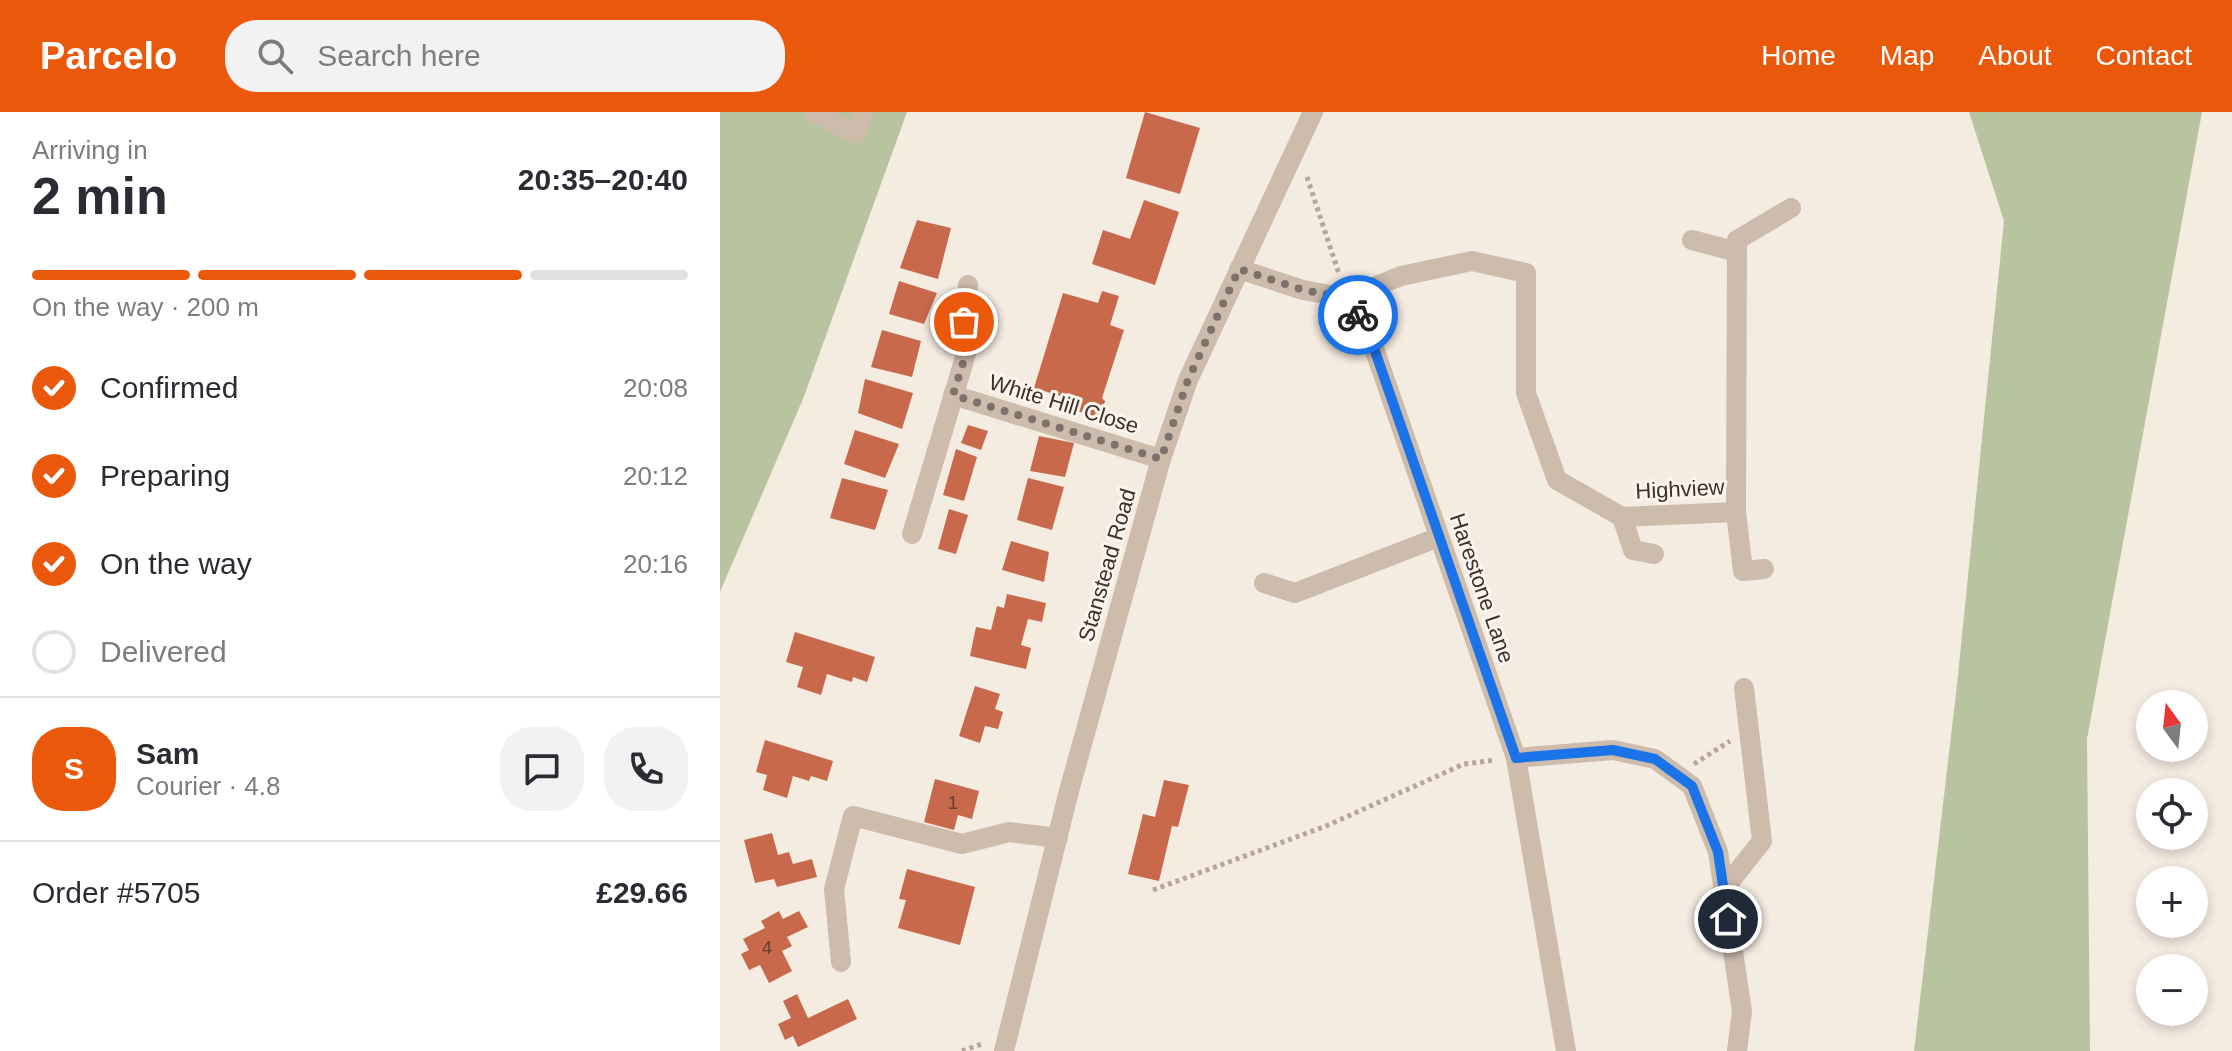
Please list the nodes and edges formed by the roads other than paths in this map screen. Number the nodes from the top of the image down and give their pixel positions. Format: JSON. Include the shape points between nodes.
{"nodes":[{"id":1,"x":814,"y":112,"type":"edge"},
{"id":2,"x":864,"y":112,"type":"edge"},
{"id":3,"x":1313,"y":112,"type":"edge"},
{"id":4,"x":1791,"y":208,"type":"dead end"},
{"id":5,"x":1692,"y":240,"type":"dead end"},
{"id":6,"x":1737,"y":252,"type":"junction"},
{"id":7,"x":1239,"y":269,"type":"junction"},
{"id":8,"x":968,"y":285,"type":"dead end"},
{"id":9,"x":1347,"y":298,"type":"junction"},
{"id":10,"x":953,"y":395,"type":"junction"},
{"id":11,"x":1161,"y":459,"type":"junction"},
{"id":12,"x":1736,"y":512,"type":"junction"},
{"id":13,"x":1622,"y":517,"type":"junction"},
{"id":14,"x":912,"y":534,"type":"dead end"},
{"id":15,"x":1439,"y":537,"type":"junction"},
{"id":16,"x":1654,"y":554,"type":"dead end"},
{"id":17,"x":1764,"y":569,"type":"dead end"},
{"id":18,"x":1264,"y":583,"type":"dead end"},
{"id":19,"x":1744,"y":688,"type":"dead end"},
{"id":20,"x":1516,"y":758,"type":"junction"},
{"id":21,"x":1058,"y":838,"type":"junction"},
{"id":22,"x":1724,"y":889,"type":"junction"},
{"id":23,"x":841,"y":962,"type":"dead end"},
{"id":24,"x":1004,"y":1051,"type":"edge"},
{"id":25,"x":1566,"y":1051,"type":"edge"},
{"id":26,"x":1737,"y":1051,"type":"edge"}],
"edges":[{"from":1,"to":2,"type":"street","via":[[855,134]]},
{"from":3,"to":7,"type":"street","name":"Stanstead Road"},
{"from":4,"to":6,"type":"street","via":[[1737,240]]},
{"from":5,"to":6,"type":"street"},
{"from":6,"to":12,"type":"street","name":"Highview"},
{"from":7,"to":9,"type":"street"},
{"from":7,"to":11,"type":"street","name":"Stanstead Road","via":[[1188,380]]},
{"from":8,"to":10,"type":"street","name":"White Hill Close","via":[[968,347]]},
{"from":9,"to":13,"type":"street","name":"Highview","via":[[1401,276],[1472,261],[1526,273],[1526,393],[1557,480]]},
{"from":9,"to":15,"type":"street","name":"Harestone Lane","via":[[1367,328]]},
{"from":10,"to":11,"type":"street","name":"White Hill Close"},
{"from":10,"to":14,"type":"street","name":"White Hill Close"},
{"from":11,"to":21,"type":"street","name":"Stanstead Road"},
{"from":12,"to":13,"type":"street","name":"Highview"},
{"from":12,"to":17,"type":"street","via":[[1743,571]]},
{"from":13,"to":16,"type":"street","via":[[1633,550]]},
{"from":15,"to":18,"type":"street","via":[[1295,593]]},
{"from":15,"to":20,"type":"street","name":"Harestone Lane"},
{"from":19,"to":22,"type":"street","via":[[1762,841]]},
{"from":20,"to":22,"type":"street","via":[[1613,750],[1655,759],[1692,786],[1718,852]]},
{"from":20,"to":25,"type":"street","name":"Harestone Lane"},
{"from":21,"to":23,"type":"street","via":[[1009,832],[962,844],[853,816],[834,889]]},
{"from":21,"to":24,"type":"street","name":"Stanstead Road"},
{"from":22,"to":26,"type":"street","via":[[1742,1011]]}]}
